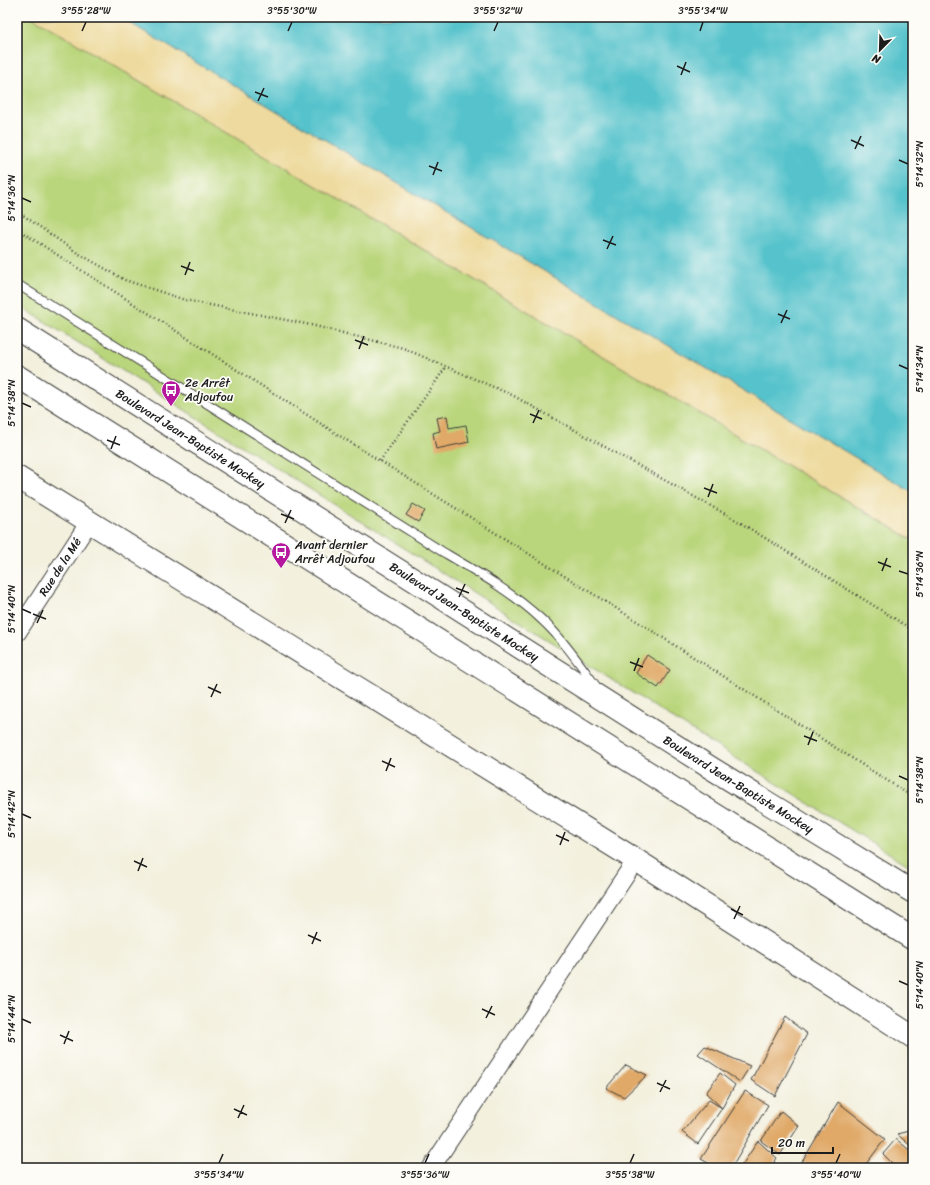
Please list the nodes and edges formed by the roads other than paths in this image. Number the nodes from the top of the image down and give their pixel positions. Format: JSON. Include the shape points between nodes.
{"nodes":[{"id":1,"x":17,"y":284,"type":"edge"},
{"id":2,"x":17,"y":329,"type":"edge"},
{"id":3,"x":17,"y":376,"type":"edge"},
{"id":4,"x":17,"y":477,"type":"edge"},
{"id":5,"x":90,"y":521,"type":"junction"},
{"id":6,"x":17,"y":633,"type":"edge"},
{"id":7,"x":606,"y":702,"type":"junction"},
{"id":8,"x":636,"y":860,"type":"junction"},
{"id":9,"x":913,"y":892,"type":"edge"},
{"id":10,"x":913,"y":939,"type":"edge"},
{"id":11,"x":913,"y":1037,"type":"edge"},
{"id":12,"x":431,"y":1168,"type":"edge"}],
"edges":[{"from":1,"to":7,"type":"lane","via":[[490,579],[542,620],[581,666]]},
{"from":2,"to":7,"type":"main road","name":"Boulevard Jean-Baptiste Mockey"},
{"from":3,"to":10,"type":"main road"},
{"from":4,"to":5,"type":"main road"},
{"from":5,"to":6,"type":"street","name":"Rue de la Mé"},
{"from":5,"to":8,"type":"main road"},
{"from":7,"to":9,"type":"main road","name":"Boulevard Jean-Baptiste Mockey"},
{"from":8,"to":11,"type":"main road"},
{"from":8,"to":12,"type":"street"}]}
